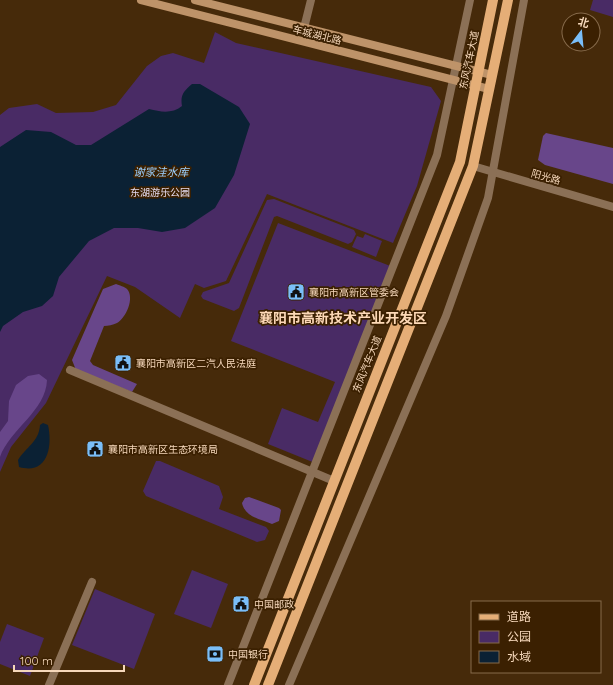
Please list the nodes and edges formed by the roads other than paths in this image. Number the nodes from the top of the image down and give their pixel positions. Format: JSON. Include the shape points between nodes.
{"nodes":[{"id":1,"x":141,"y":0,"type":"edge"},
{"id":2,"x":195,"y":0,"type":"edge"},
{"id":3,"x":311,"y":0,"type":"edge"},
{"id":4,"x":470,"y":0,"type":"edge"},
{"id":5,"x":494,"y":0,"type":"edge"},
{"id":6,"x":508,"y":0,"type":"edge"},
{"id":7,"x":524,"y":0,"type":"edge"},
{"id":8,"x":304,"y":28,"type":"junction"},
{"id":9,"x":456,"y":66,"type":"junction"},
{"id":10,"x":479,"y":72,"type":"junction"},
{"id":11,"x":492,"y":75,"type":"junction"},
{"id":12,"x":453,"y":80,"type":"junction"},
{"id":13,"x":476,"y":86,"type":"junction"},
{"id":14,"x":489,"y":89,"type":"junction"},
{"id":15,"x":473,"y":166,"type":"junction"},
{"id":16,"x":492,"y":171,"type":"junction"},
{"id":17,"x":613,"y":207,"type":"edge"},
{"id":18,"x":70,"y":370,"type":"dead end"},
{"id":19,"x":312,"y":472,"type":"junction"},
{"id":20,"x":334,"y":481,"type":"junction"},
{"id":21,"x":92,"y":582,"type":"dead end"},
{"id":22,"x":49,"y":685,"type":"edge"},
{"id":23,"x":228,"y":685,"type":"edge"},
{"id":24,"x":254,"y":685,"type":"edge"},
{"id":25,"x":268,"y":685,"type":"edge"},
{"id":26,"x":289,"y":685,"type":"edge"}],
"edges":[{"from":1,"to":12,"type":"main road","name":"车城湖北路"},
{"from":2,"to":8,"type":"main road","name":"车城湖北路"},
{"from":3,"to":8,"type":"street"},
{"from":4,"to":9,"type":"street"},
{"from":5,"to":10,"type":"main road","name":"东风汽车大道"},
{"from":6,"to":11,"type":"main road"},
{"from":7,"to":16,"type":"street"},
{"from":8,"to":9,"type":"main road","name":"车城湖北路"},
{"from":9,"to":10,"type":"main road","name":"车城湖北路"},
{"from":9,"to":12,"type":"street"},
{"from":10,"to":11,"type":"main road","name":"车城湖北路"},
{"from":10,"to":13,"type":"main road","name":"东风汽车大道"},
{"from":11,"to":14,"type":"main road"},
{"from":12,"to":13,"type":"main road","name":"车城湖北路"},
{"from":12,"to":19,"type":"street","via":[[437,155]]},
{"from":13,"to":14,"type":"main road","name":"车城湖北路"},
{"from":13,"to":20,"type":"main road","name":"东风汽车大道","via":[[460,162]]},
{"from":14,"to":15,"type":"main road"},
{"from":15,"to":16,"type":"street","name":"阳光路"},
{"from":15,"to":25,"type":"main road"},
{"from":16,"to":17,"type":"street","name":"阳光路"},
{"from":16,"to":26,"type":"street","via":[[488,198],[446,316]]},
{"from":18,"to":19,"type":"street"},
{"from":19,"to":20,"type":"street"},
{"from":19,"to":23,"type":"street"},
{"from":20,"to":24,"type":"main road","name":"东风汽车大道"},
{"from":21,"to":22,"type":"street"}]}
